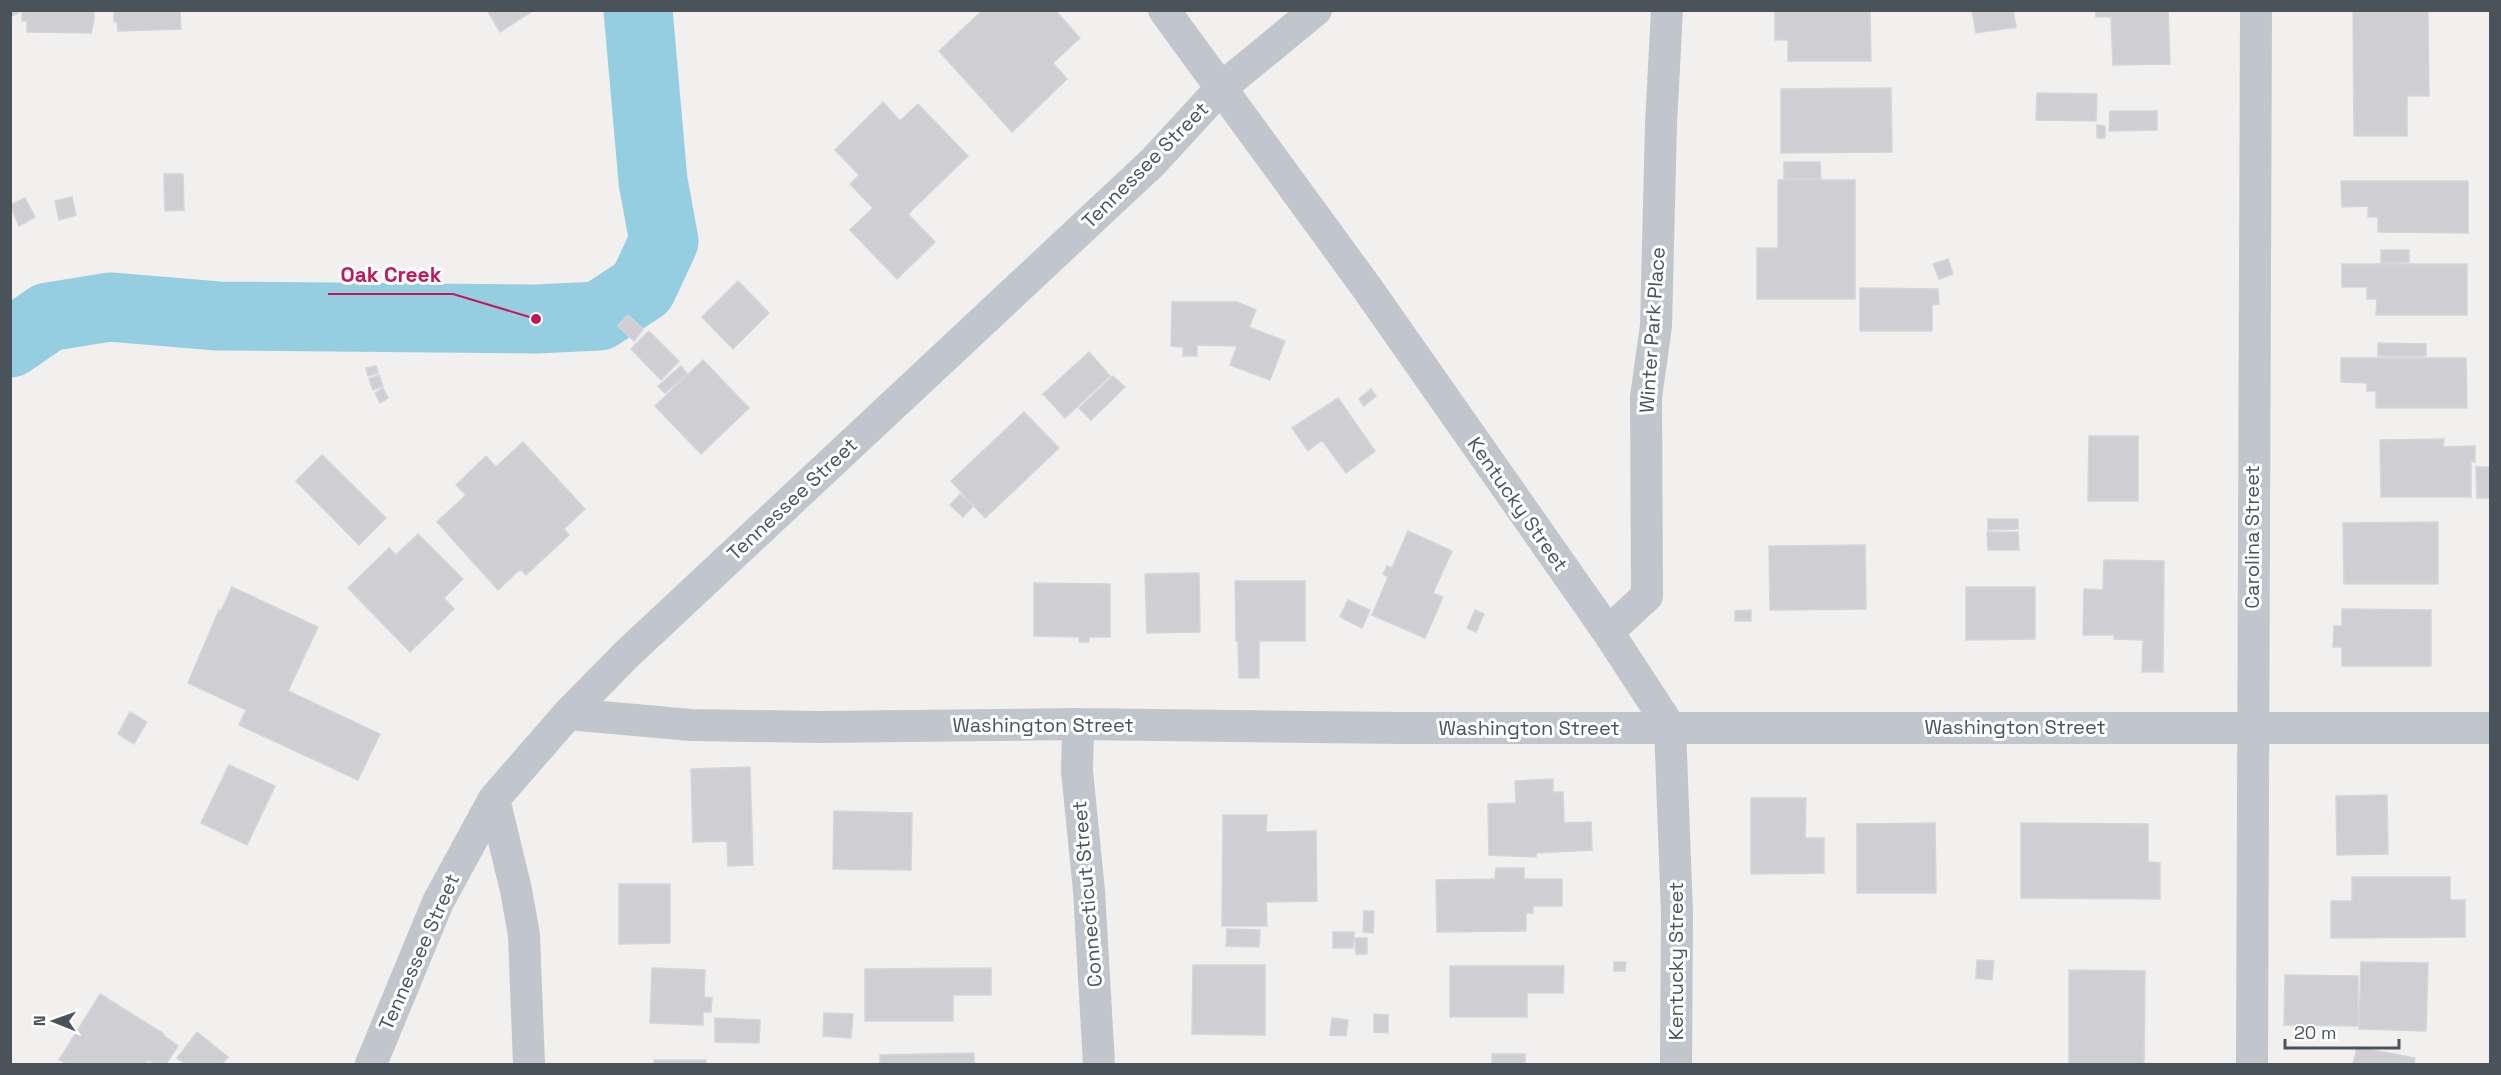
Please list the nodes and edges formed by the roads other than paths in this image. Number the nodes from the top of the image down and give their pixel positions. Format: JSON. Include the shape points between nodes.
{"nodes":[{"id":1,"x":1164,"y":10,"type":"edge"},
{"id":2,"x":1316,"y":10,"type":"edge"},
{"id":3,"x":1667,"y":10,"type":"edge"},
{"id":4,"x":2256,"y":10,"type":"edge"},
{"id":5,"x":1221,"y":88,"type":"junction"},
{"id":6,"x":1608,"y":632,"type":"junction"},
{"id":7,"x":568,"y":714,"type":"junction"},
{"id":8,"x":1078,"y":724,"type":"junction"},
{"id":9,"x":1670,"y":727,"type":"junction"},
{"id":10,"x":2252,"y":728,"type":"junction"},
{"id":11,"x":2490,"y":728,"type":"edge"},
{"id":12,"x":494,"y":799,"type":"junction"},
{"id":13,"x":371,"y":1065,"type":"edge"},
{"id":14,"x":529,"y":1065,"type":"edge"},
{"id":15,"x":1099,"y":1065,"type":"edge"},
{"id":16,"x":1676,"y":1065,"type":"edge"},
{"id":17,"x":2252,"y":1065,"type":"edge"}],
"edges":[{"from":1,"to":5,"type":"street","name":"Kentucky Street"},
{"from":2,"to":5,"type":"street","name":"Tennessee Street"},
{"from":3,"to":6,"type":"street","name":"Winter Park Place","via":[[1656,326],[1646,398],[1647,596]]},
{"from":4,"to":10,"type":"street","name":"Carolina Street"},
{"from":5,"to":6,"type":"street","name":"Kentucky Street","via":[[1367,288]]},
{"from":5,"to":7,"type":"street","name":"Tennessee Street","via":[[1152,162]]},
{"from":6,"to":9,"type":"street","name":"Kentucky Street"},
{"from":7,"to":8,"type":"street","name":"Washington Street","via":[[703,725]]},
{"from":7,"to":12,"type":"street","name":"Tennessee Street"},
{"from":8,"to":9,"type":"street","name":"Washington Street"},
{"from":8,"to":15,"type":"street","name":"Connecticut Street","via":[[1077,771],[1089,891]]},
{"from":9,"to":10,"type":"street","name":"Washington Street"},
{"from":9,"to":16,"type":"street","name":"Kentucky Street","via":[[1677,913]]},
{"from":10,"to":11,"type":"street","name":"Washington Street"},
{"from":10,"to":17,"type":"street","name":"Carolina Street"},
{"from":12,"to":13,"type":"street","name":"Tennessee Street","via":[[438,902]]},
{"from":12,"to":14,"type":"street","via":[[524,935]]}]}
